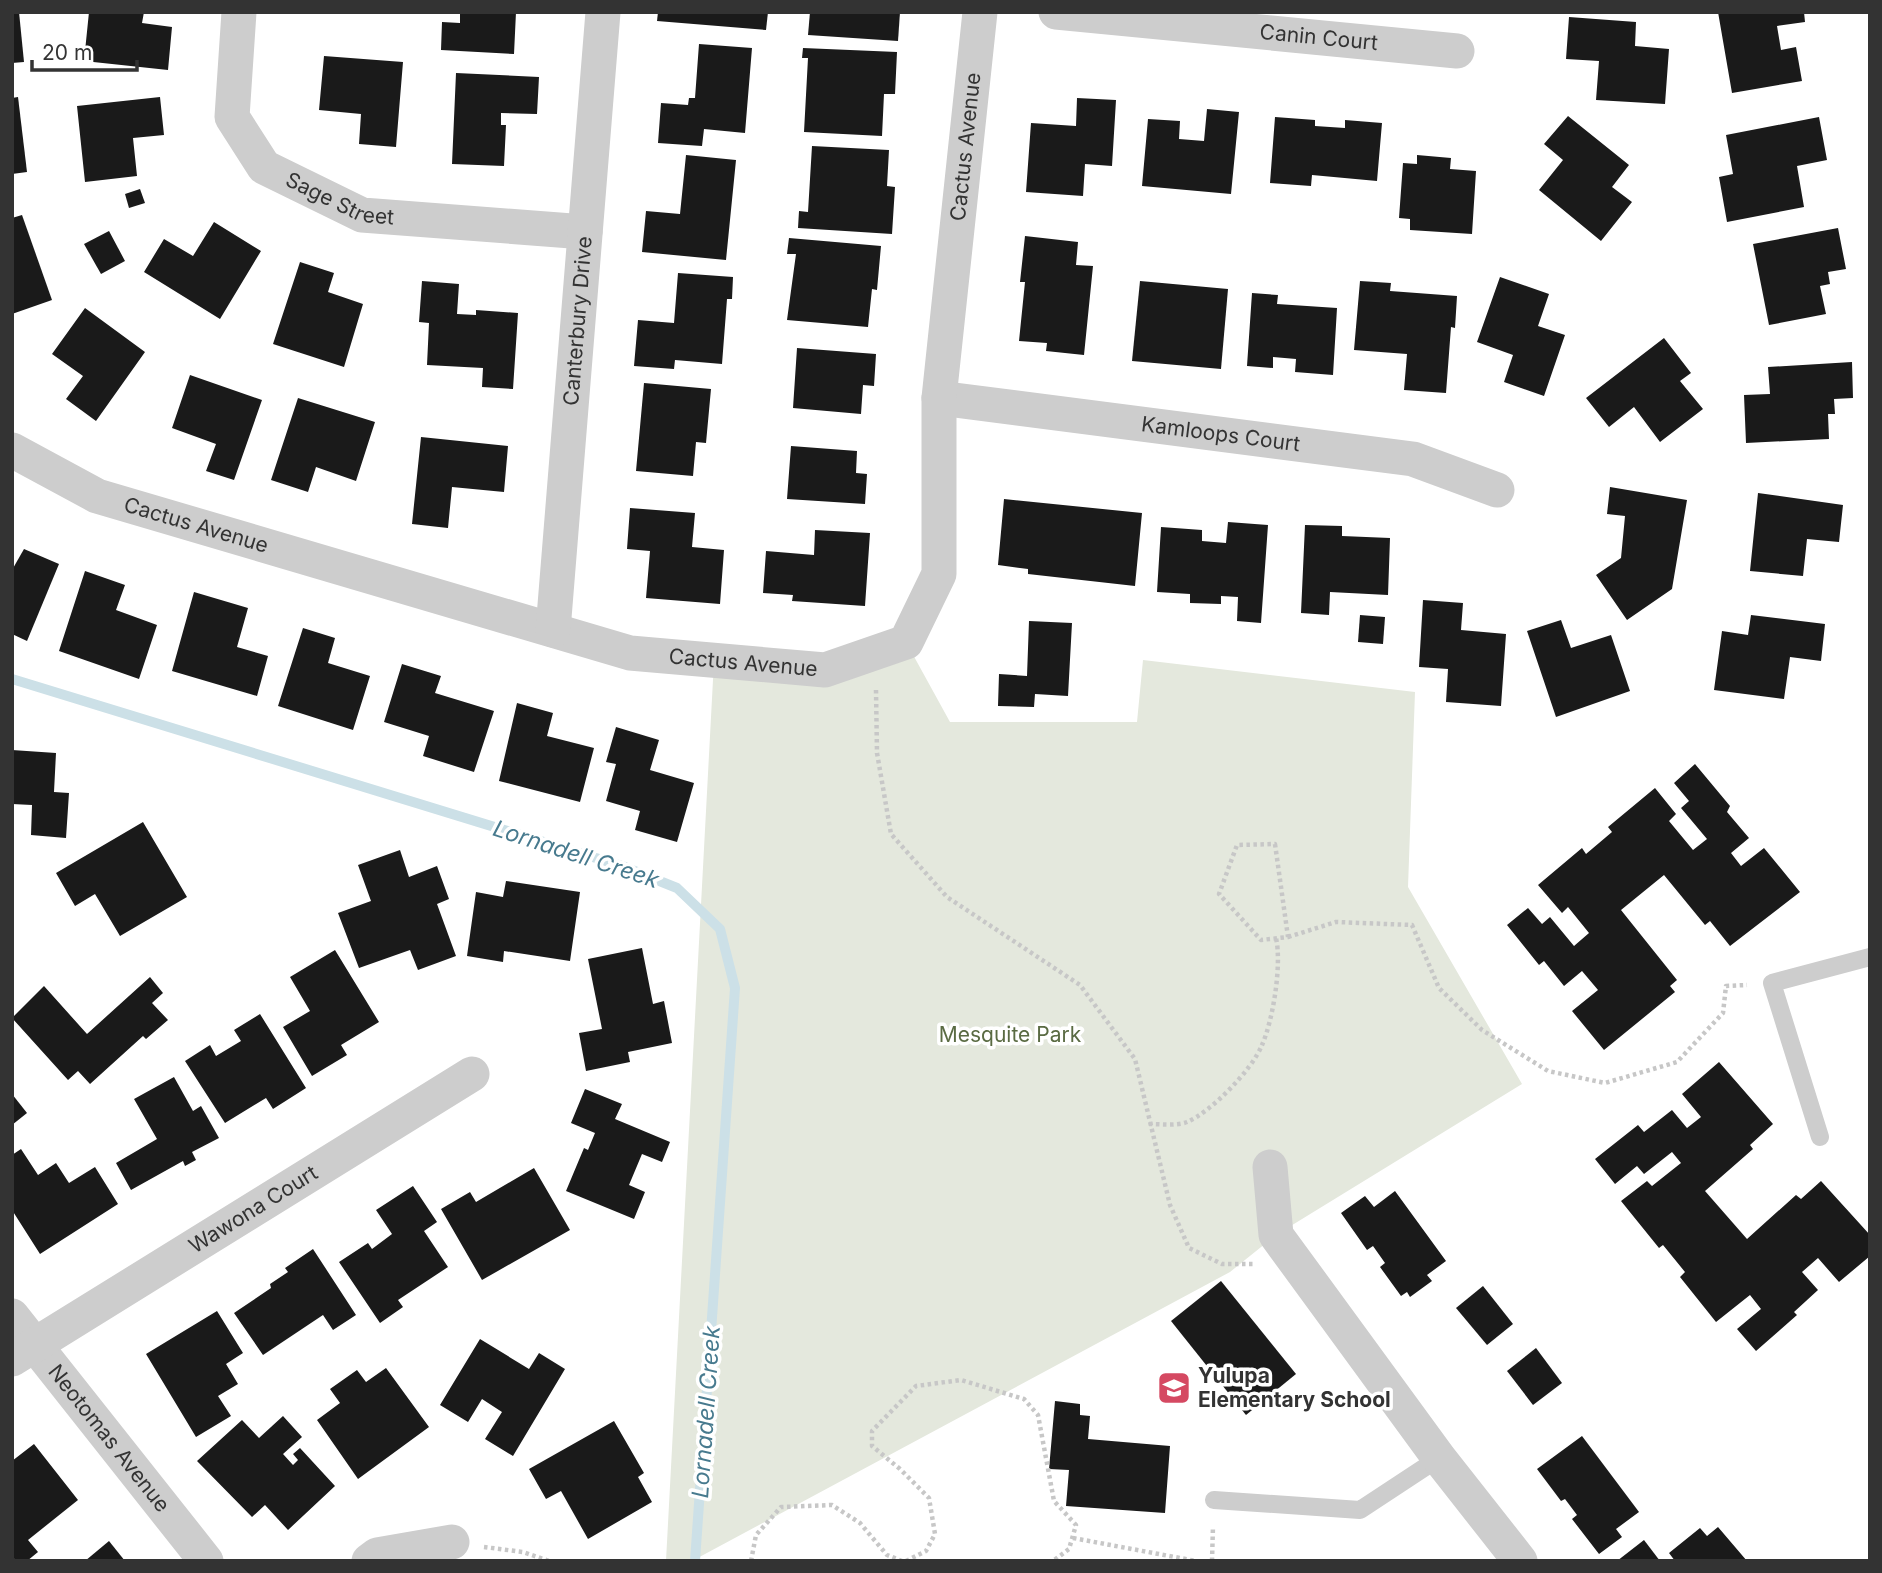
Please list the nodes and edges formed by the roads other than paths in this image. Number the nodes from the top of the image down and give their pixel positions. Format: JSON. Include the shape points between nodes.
{"nodes":[{"id":1,"x":239,"y":12,"type":"edge"},
{"id":2,"x":603,"y":12,"type":"edge"},
{"id":3,"x":980,"y":12,"type":"edge"},
{"id":4,"x":1056,"y":12,"type":"edge"},
{"id":5,"x":1457,"y":51,"type":"dead end"},
{"id":6,"x":585,"y":232,"type":"junction"},
{"id":7,"x":939,"y":398,"type":"junction"},
{"id":8,"x":12,"y":450,"type":"edge"},
{"id":9,"x":1497,"y":490,"type":"dead end"},
{"id":10,"x":553,"y":630,"type":"junction"},
{"id":11,"x":1870,"y":957,"type":"edge"},
{"id":12,"x":472,"y":1074,"type":"dead end"},
{"id":13,"x":1820,"y":1137,"type":"dead end"},
{"id":14,"x":1270,"y":1167,"type":"dead end"},
{"id":15,"x":12,"y":1316,"type":"edge"},
{"id":16,"x":23,"y":1352,"type":"edge"},
{"id":17,"x":1439,"y":1458,"type":"junction"},
{"id":18,"x":1214,"y":1500,"type":"road end"},
{"id":19,"x":452,"y":1542,"type":"road end"},
{"id":20,"x":206,"y":1561,"type":"edge"},
{"id":21,"x":369,"y":1561,"type":"edge"},
{"id":22,"x":1520,"y":1561,"type":"edge"}],
"edges":[{"from":1,"to":6,"type":"street","name":"Sage Street","via":[[232,117],[264,167],[362,215]]},
{"from":2,"to":6,"type":"street","name":"Canterbury Drive"},
{"from":3,"to":7,"type":"street","name":"Cactus Avenue"},
{"from":4,"to":5,"type":"street","name":"Canin Court"},
{"from":6,"to":10,"type":"street","name":"Canterbury Drive"},
{"from":7,"to":9,"type":"street","name":"Kamloops Court","via":[[1413,459]]},
{"from":7,"to":10,"type":"street","name":"Cactus Avenue","via":[[939,574],[906,642],[825,670],[630,653]]},
{"from":8,"to":10,"type":"street","name":"Cactus Avenue","via":[[97,496]]},
{"from":11,"to":13,"type":"lane","via":[[1772,983]]},
{"from":12,"to":16,"type":"street","name":"Wawona Court"},
{"from":14,"to":17,"type":"street","via":[[1276,1236]]},
{"from":15,"to":16,"type":"street","name":"Neotomas Avenue"},
{"from":16,"to":20,"type":"street","name":"Neotomas Avenue"},
{"from":17,"to":18,"type":"lane","via":[[1360,1510]]},
{"from":17,"to":22,"type":"street"},
{"from":19,"to":21,"type":"street","via":[[377,1555]]}]}
